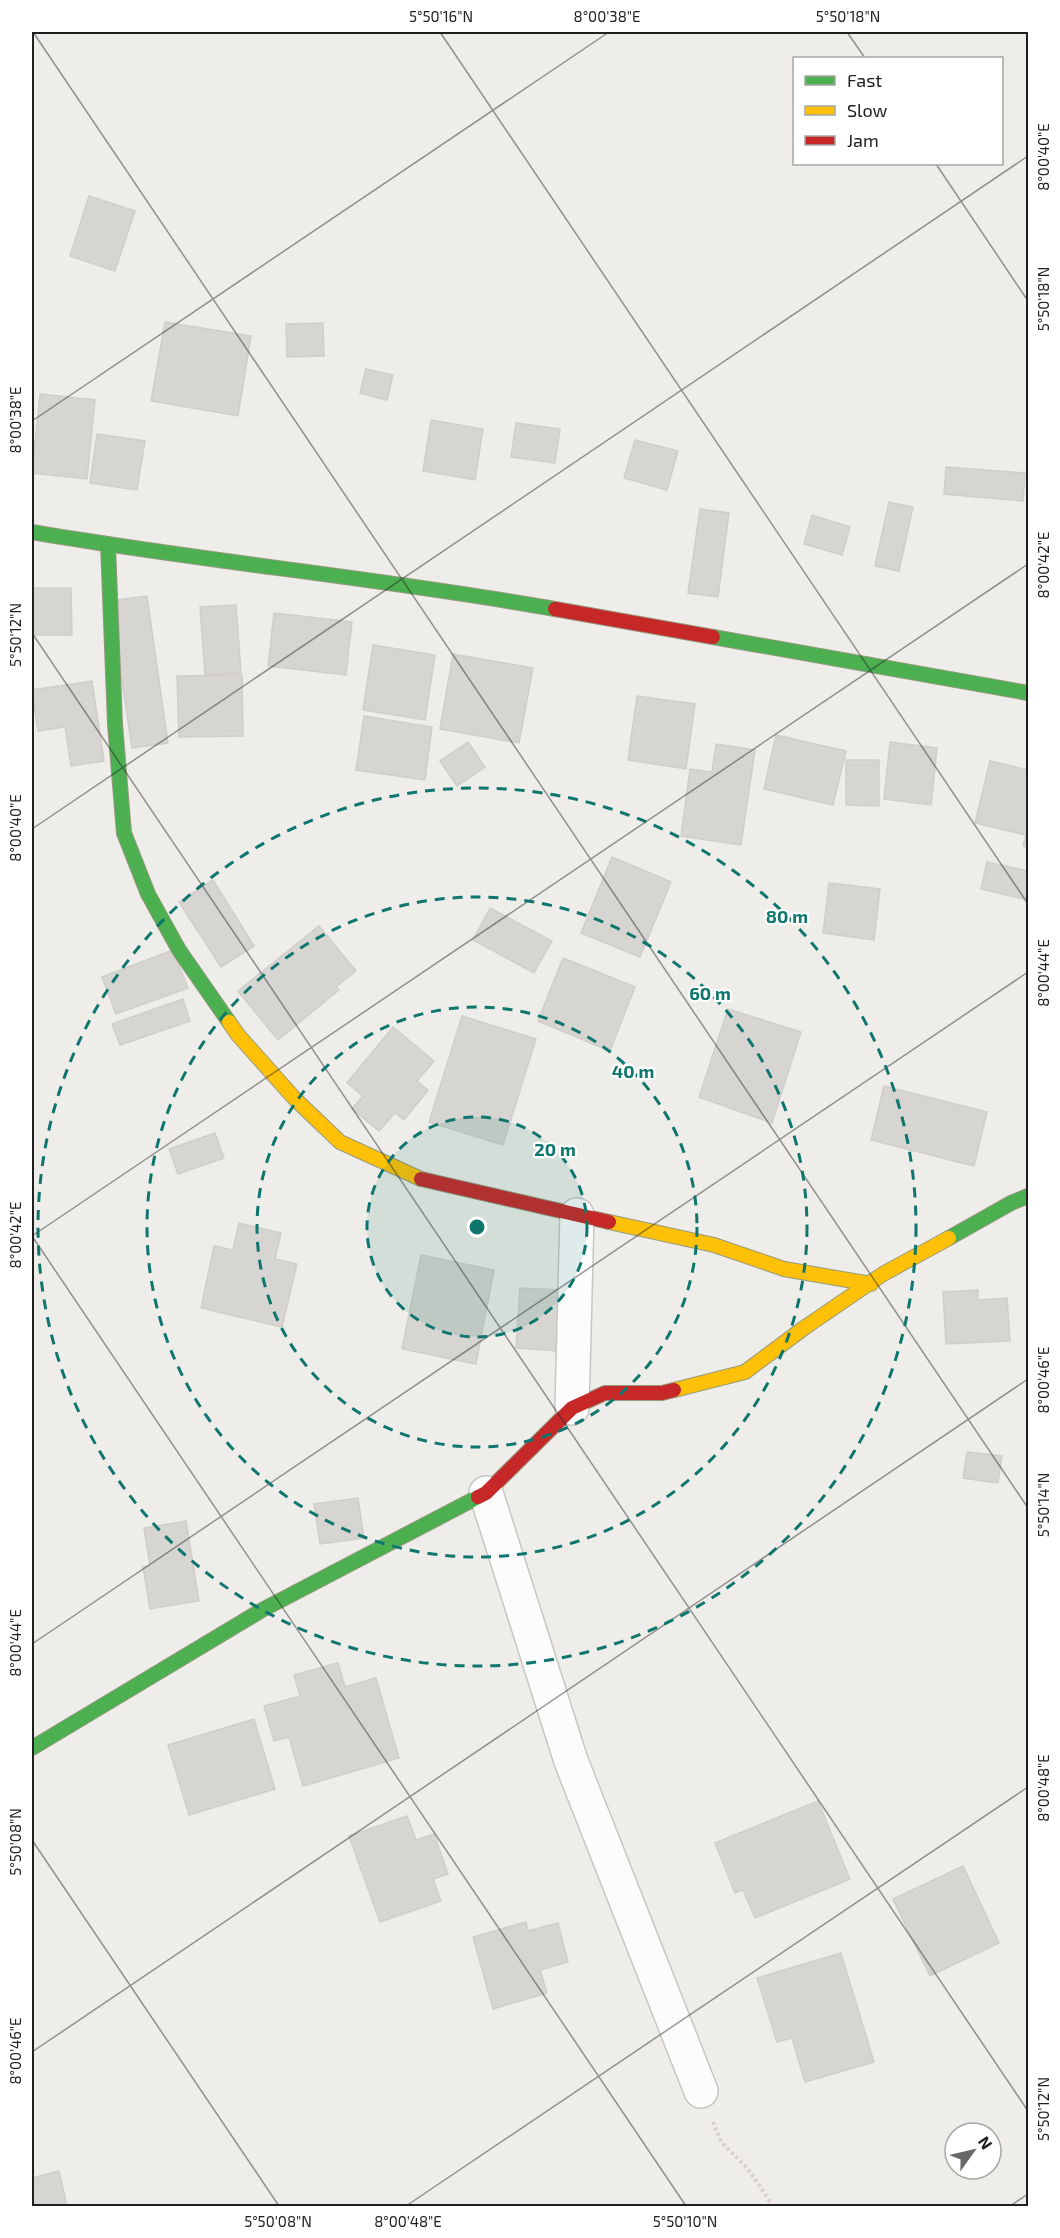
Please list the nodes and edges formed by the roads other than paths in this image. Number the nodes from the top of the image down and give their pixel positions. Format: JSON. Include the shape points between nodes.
{"nodes":[{"id":1,"x":32,"y":532,"type":"edge"},
{"id":2,"x":108,"y":545,"type":"junction"},
{"id":3,"x":1029,"y":693,"type":"edge"},
{"id":4,"x":1029,"y":1196,"type":"edge"},
{"id":5,"x":577,"y":1215,"type":"junction"},
{"id":6,"x":871,"y":1284,"type":"junction"},
{"id":7,"x":572,"y":1408,"type":"junction"},
{"id":8,"x":486,"y":1493,"type":"junction"},
{"id":9,"x":32,"y":1748,"type":"edge"},
{"id":10,"x":701,"y":2091,"type":"road end"}],
"edges":[{"from":1,"to":2,"type":"street"},
{"from":2,"to":3,"type":"street","via":[[460,592]]},
{"from":2,"to":5,"type":"street","via":[[124,833],[148,894],[178,950],[238,1035],[340,1142],[419,1179]]},
{"from":4,"to":6,"type":"street"},
{"from":5,"to":6,"type":"street","via":[[714,1245],[784,1269]]},
{"from":5,"to":7,"type":"street"},
{"from":6,"to":7,"type":"street","via":[[745,1372],[662,1393],[605,1393]]},
{"from":7,"to":8,"type":"street"},
{"from":8,"to":9,"type":"street","via":[[262,1610]]},
{"from":8,"to":10,"type":"street","via":[[571,1761]]}]}
